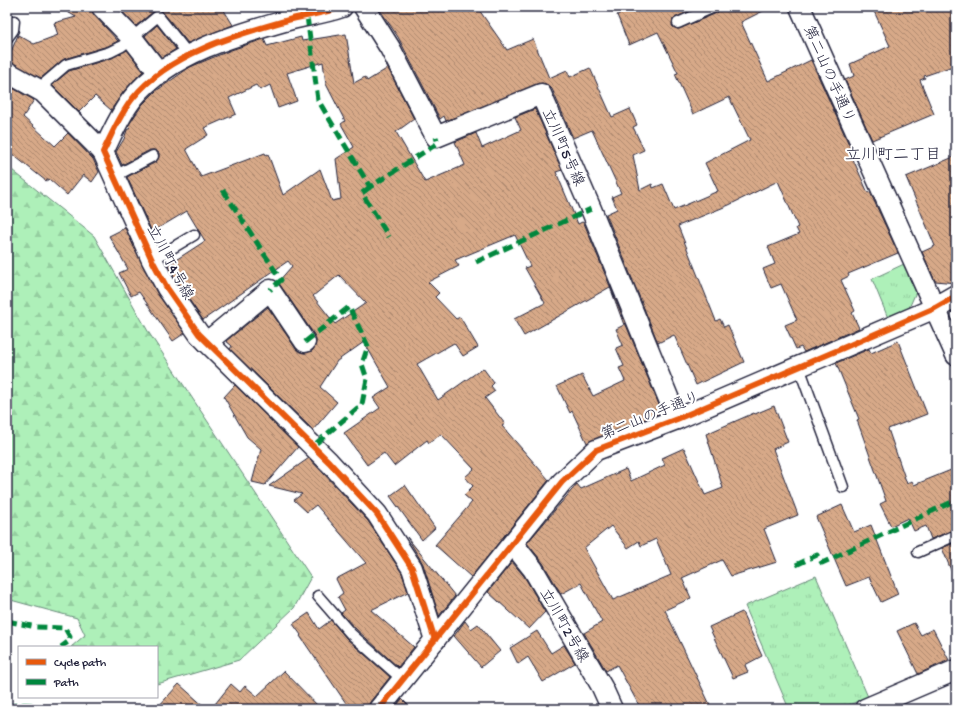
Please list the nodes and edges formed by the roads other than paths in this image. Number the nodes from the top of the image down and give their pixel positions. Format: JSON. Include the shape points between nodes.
{"nodes":[{"id":1,"x":102,"y":7,"type":"edge"},
{"id":2,"x":342,"y":7,"type":"edge"},
{"id":3,"x":364,"y":7,"type":"edge"},
{"id":4,"x":714,"y":7,"type":"edge"},
{"id":5,"x":800,"y":7,"type":"edge"},
{"id":6,"x":14,"y":20,"type":"dead end"},
{"id":7,"x":678,"y":23,"type":"dead end"},
{"id":8,"x":7,"y":38,"type":"edge"},
{"id":9,"x":132,"y":38,"type":"junction"},
{"id":10,"x":189,"y":54,"type":"junction"},
{"id":11,"x":7,"y":72,"type":"edge"},
{"id":12,"x":160,"y":74,"type":"junction"},
{"id":13,"x":38,"y":89,"type":"junction"},
{"id":14,"x":104,"y":152,"type":"junction"},
{"id":15,"x":153,"y":156,"type":"dead end"},
{"id":16,"x":115,"y":176,"type":"junction"},
{"id":17,"x":194,"y":235,"type":"dead end"},
{"id":18,"x":152,"y":260,"type":"junction"},
{"id":19,"x":956,"y":296,"type":"edge"},
{"id":20,"x":935,"y":308,"type":"junction"},
{"id":21,"x":207,"y":342,"type":"junction"},
{"id":22,"x":305,"y":342,"type":"dead end"},
{"id":23,"x":956,"y":355,"type":"edge"},
{"id":24,"x":799,"y":367,"type":"junction"},
{"id":25,"x":677,"y":419,"type":"junction"},
{"id":26,"x":843,"y":487,"type":"dead end"},
{"id":27,"x":956,"y":535,"type":"edge"},
{"id":28,"x":513,"y":544,"type":"junction"},
{"id":29,"x":918,"y":552,"type":"dead end"},
{"id":30,"x":318,"y":596,"type":"dead end"},
{"id":31,"x":435,"y":640,"type":"junction"},
{"id":32,"x":956,"y":670,"type":"edge"},
{"id":33,"x":402,"y":679,"type":"junction"},
{"id":34,"x":379,"y":709,"type":"edge"},
{"id":35,"x":612,"y":709,"type":"edge"},
{"id":36,"x":865,"y":709,"type":"edge"}],
"edges":[{"from":1,"to":9,"type":"street"},
{"from":2,"to":10,"type":"street","via":[[238,34]]},
{"from":3,"to":25,"type":"street","name":"立川町5号線","via":[[390,48],[436,136],[541,94]]},
{"from":4,"to":7,"type":"lane"},
{"from":5,"to":20,"type":"street","name":"第二山の手通り"},
{"from":6,"to":8,"type":"lane","via":[[13,30]]},
{"from":9,"to":10,"type":"lane","via":[[158,16]]},
{"from":9,"to":12,"type":"street"},
{"from":9,"to":13,"type":"lane","via":[[110,52],[66,65]]},
{"from":10,"to":12,"type":"street"},
{"from":11,"to":13,"type":"street"},
{"from":12,"to":14,"type":"street","via":[[132,98]]},
{"from":13,"to":14,"type":"street"},
{"from":14,"to":16,"type":"street","name":"立川町4号線"},
{"from":15,"to":16,"type":"lane"},
{"from":16,"to":18,"type":"street","name":"立川町4号線"},
{"from":17,"to":18,"type":"lane"},
{"from":18,"to":21,"type":"street","name":"立川町4号線","via":[[167,288]]},
{"from":19,"to":20,"type":"street"},
{"from":20,"to":23,"type":"street"},
{"from":20,"to":24,"type":"street","name":"第二山の手通り"},
{"from":21,"to":22,"type":"street","via":[[270,290]]},
{"from":21,"to":31,"type":"street","name":"立川町4号線","via":[[329,462],[377,514],[412,568]]},
{"from":24,"to":25,"type":"street","name":"第二山の手通り"},
{"from":24,"to":26,"type":"lane"},
{"from":25,"to":28,"type":"street","name":"第二山の手通り","via":[[596,450],[562,482]]},
{"from":27,"to":29,"type":"lane"},
{"from":28,"to":31,"type":"street","name":"第二山の手通り"},
{"from":28,"to":35,"type":"street","name":"立川町2号線","via":[[533,568],[602,687]]},
{"from":30,"to":33,"type":"lane","via":[[351,634]]},
{"from":31,"to":33,"type":"street","name":"第二山の手通り"},
{"from":32,"to":36,"type":"street"},
{"from":33,"to":34,"type":"street","name":"第二山の手通り"}]}
